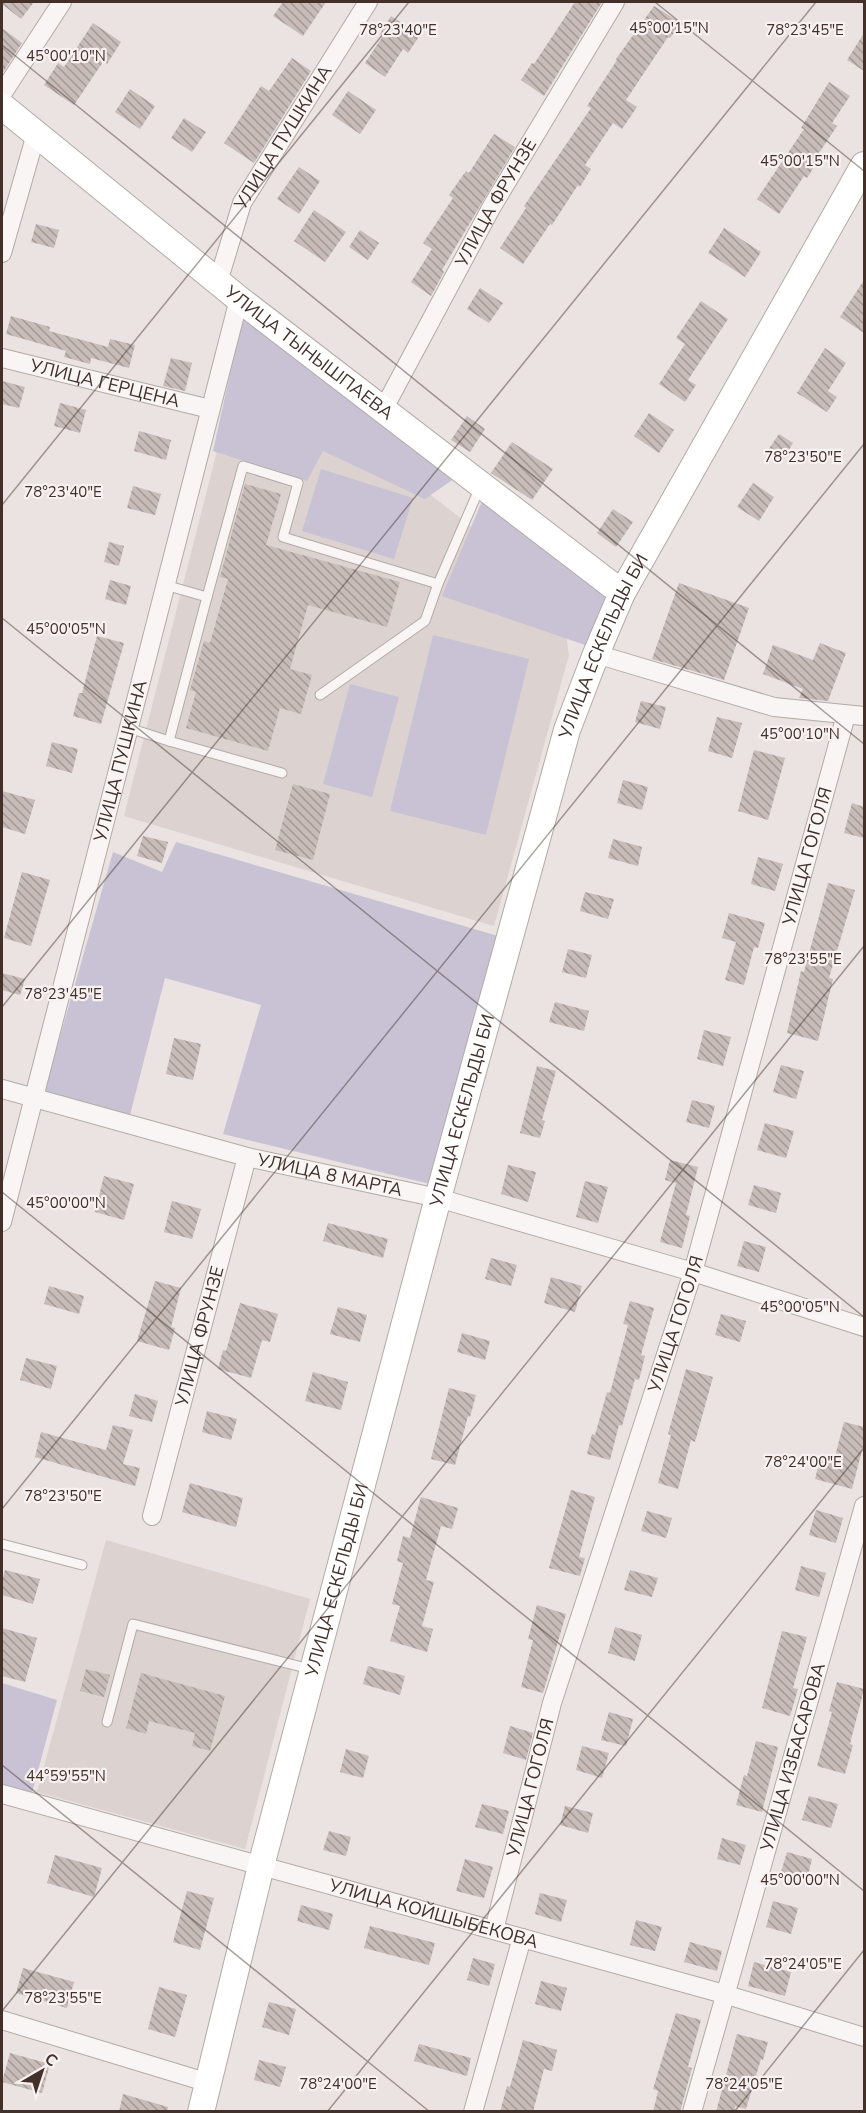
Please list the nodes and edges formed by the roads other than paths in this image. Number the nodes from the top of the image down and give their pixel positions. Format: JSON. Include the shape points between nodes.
{"nodes":[{"id":1,"x":62,"y":2,"type":"edge"},
{"id":2,"x":368,"y":2,"type":"edge"},
{"id":3,"x":615,"y":2,"type":"edge"},
{"id":4,"x":2,"y":94,"type":"edge"},
{"id":5,"x":2,"y":106,"type":"edge"},
{"id":6,"x":36,"y":134,"type":"junction"},
{"id":7,"x":864,"y":165,"type":"edge"},
{"id":8,"x":2,"y":253,"type":"edge"},
{"id":9,"x":218,"y":282,"type":"junction"},
{"id":10,"x":238,"y":299,"type":"junction"},
{"id":11,"x":2,"y":358,"type":"edge"},
{"id":12,"x":210,"y":409,"type":"junction"},
{"id":13,"x":383,"y":410,"type":"junction"},
{"id":14,"x":481,"y":485,"type":"junction"},
{"id":15,"x":438,"y":584,"type":"junction"},
{"id":16,"x":165,"y":585,"type":"junction"},
{"id":17,"x":622,"y":593,"type":"junction"},
{"id":18,"x":207,"y":597,"type":"junction"},
{"id":19,"x":596,"y":654,"type":"junction"},
{"id":20,"x":320,"y":695,"type":"dead end"},
{"id":21,"x":846,"y":715,"type":"junction"},
{"id":22,"x":864,"y":716,"type":"edge"},
{"id":23,"x":129,"y":728,"type":"junction"},
{"id":24,"x":169,"y":741,"type":"junction"},
{"id":25,"x":282,"y":773,"type":"dead end"},
{"id":26,"x":2,"y":1089,"type":"edge"},
{"id":27,"x":34,"y":1100,"type":"junction"},
{"id":28,"x":247,"y":1157,"type":"junction"},
{"id":29,"x":438,"y":1198,"type":"junction"},
{"id":30,"x":2,"y":1222,"type":"edge"},
{"id":31,"x":693,"y":1272,"type":"junction"},
{"id":32,"x":864,"y":1327,"type":"edge"},
{"id":33,"x":864,"y":1506,"type":"edge"},
{"id":34,"x":152,"y":1516,"type":"dead end"},
{"id":35,"x":2,"y":1544,"type":"edge"},
{"id":36,"x":82,"y":1565,"type":"dead end"},
{"id":37,"x":313,"y":1669,"type":"junction"},
{"id":38,"x":107,"y":1722,"type":"dead end"},
{"id":39,"x":2,"y":1794,"type":"edge"},
{"id":40,"x":261,"y":1866,"type":"junction"},
{"id":41,"x":494,"y":1930,"type":"junction"},
{"id":42,"x":522,"y":1938,"type":"junction"},
{"id":43,"x":724,"y":1994,"type":"junction"},
{"id":44,"x":2,"y":2020,"type":"edge"},
{"id":45,"x":864,"y":2037,"type":"edge"},
{"id":46,"x":209,"y":2083,"type":"junction"},
{"id":47,"x":201,"y":2112,"type":"edge"},
{"id":48,"x":473,"y":2112,"type":"edge"},
{"id":49,"x":692,"y":2112,"type":"edge"}],
"edges":[{"from":1,"to":4,"type":"street"},
{"from":2,"to":9,"type":"street","name":"УЛИЦА ПУШКИНА","via":[[242,203]]},
{"from":3,"to":13,"type":"street","name":"УЛИЦА ФРУНЗЕ","via":[[491,208]]},
{"from":5,"to":6,"type":"street","name":"УЛИЦА ТЫНЫШПАЕВА"},
{"from":6,"to":8,"type":"street"},
{"from":6,"to":9,"type":"street","name":"УЛИЦА ТЫНЫШПАЕВА"},
{"from":7,"to":17,"type":"street","name":"УЛИЦА ЕСКЕЛЬДЫ БИ"},
{"from":9,"to":10,"type":"street","name":"УЛИЦА ТЫНЫШПАЕВА"},
{"from":10,"to":12,"type":"street","name":"УЛИЦА ПУШКИНА"},
{"from":10,"to":13,"type":"street","name":"УЛИЦА ТЫНЫШПАЕВА"},
{"from":11,"to":12,"type":"street","name":"УЛИЦА ГЕРЦЕНА"},
{"from":12,"to":16,"type":"street","name":"УЛИЦА ПУШКИНА"},
{"from":13,"to":14,"type":"street","name":"УЛИЦА ТЫНЫШПАЕВА"},
{"from":14,"to":15,"type":"lane"},
{"from":14,"to":17,"type":"street","name":"УЛИЦА ТЫНЫШПАЕВА"},
{"from":15,"to":18,"type":"lane","via":[[283,537],[298,483],[243,466]]},
{"from":15,"to":20,"type":"lane","via":[[425,621]]},
{"from":16,"to":18,"type":"lane"},
{"from":16,"to":23,"type":"street","name":"УЛИЦА ПУШКИНА"},
{"from":17,"to":19,"type":"street","name":"УЛИЦА ЕСКЕЛЬДЫ БИ"},
{"from":18,"to":24,"type":"lane"},
{"from":19,"to":21,"type":"street","via":[[774,707]]},
{"from":19,"to":29,"type":"street","name":"УЛИЦА ЕСКЕЛЬДЫ БИ","via":[[567,730]]},
{"from":21,"to":22,"type":"street"},
{"from":21,"to":31,"type":"street","name":"УЛИЦА ГОГОЛЯ"},
{"from":23,"to":24,"type":"lane"},
{"from":23,"to":27,"type":"street","name":"УЛИЦА ПУШКИНА"},
{"from":24,"to":25,"type":"lane"},
{"from":26,"to":27,"type":"street","name":"УЛИЦА 8 МАРТА"},
{"from":27,"to":28,"type":"street","name":"УЛИЦА 8 МАРТА"},
{"from":27,"to":30,"type":"street","name":"УЛИЦА ПУШКИНА"},
{"from":28,"to":29,"type":"street","name":"УЛИЦА 8 МАРТА"},
{"from":28,"to":34,"type":"street","name":"УЛИЦА ФРУНЗЕ"},
{"from":29,"to":31,"type":"street","name":"УЛИЦА 8 МАРТА"},
{"from":29,"to":37,"type":"street","name":"УЛИЦА ЕСКЕЛЬДЫ БИ"},
{"from":31,"to":32,"type":"street","name":"УЛИЦА 8 МАРТА"},
{"from":31,"to":41,"type":"street","name":"УЛИЦА ГОГОЛЯ","via":[[552,1703]]},
{"from":33,"to":43,"type":"street","name":"УЛИЦА ИЗБАСАРОВА"},
{"from":35,"to":36,"type":"lane"},
{"from":37,"to":38,"type":"lane","via":[[133,1624]]},
{"from":37,"to":40,"type":"street","name":"УЛИЦА ЕСКЕЛЬДЫ БИ"},
{"from":39,"to":40,"type":"street","name":"УЛИЦА КОЙШЫБЕКОВА"},
{"from":40,"to":41,"type":"street","name":"УЛИЦА КОЙШЫБЕКОВА"},
{"from":40,"to":46,"type":"street","name":"УЛИЦА ЕСКЕЛЬДЫ БИ"},
{"from":41,"to":42,"type":"street","name":"УЛИЦА КОЙШЫБЕКОВА"},
{"from":42,"to":43,"type":"street","name":"УЛИЦА КОЙШЫБЕКОВА"},
{"from":42,"to":48,"type":"street"},
{"from":43,"to":45,"type":"street","name":"УЛИЦА КОЙШЫБЕКОВА"},
{"from":43,"to":49,"type":"street","name":"УЛИЦА ИЗБАСАРОВА"},
{"from":44,"to":46,"type":"street"},
{"from":46,"to":47,"type":"street","name":"УЛИЦА ЕСКЕЛЬДЫ БИ"}]}
